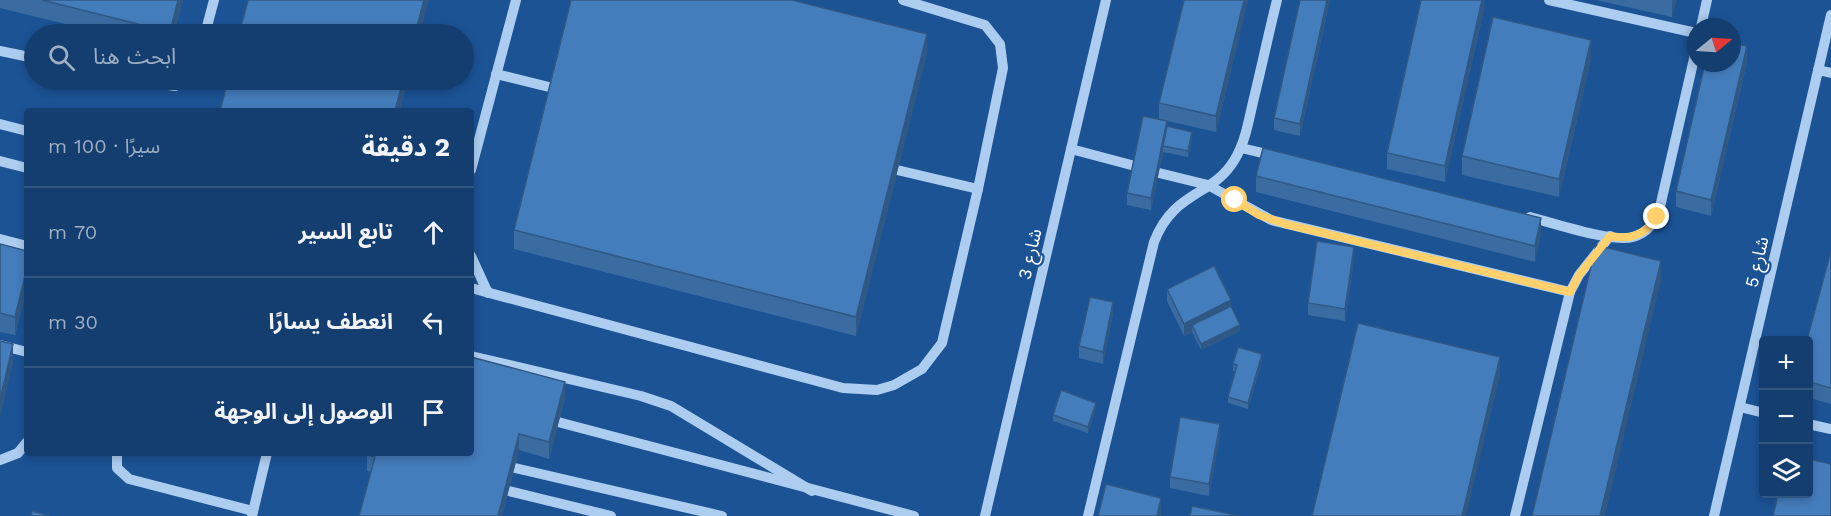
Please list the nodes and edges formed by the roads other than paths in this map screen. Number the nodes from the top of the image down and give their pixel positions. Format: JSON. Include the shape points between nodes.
{"nodes":[{"id":1,"x":214,"y":0,"type":"edge"},
{"id":2,"x":516,"y":0,"type":"edge"},
{"id":3,"x":903,"y":0,"type":"edge"},
{"id":4,"x":1106,"y":0,"type":"edge"},
{"id":5,"x":1277,"y":0,"type":"edge"},
{"id":6,"x":1549,"y":0,"type":"edge"},
{"id":7,"x":1707,"y":0,"type":"edge"},
{"id":8,"x":1831,"y":15,"type":"edge"},
{"id":9,"x":1703,"y":18,"type":"edge"},
{"id":10,"x":208,"y":24,"type":"edge"},
{"id":11,"x":1687,"y":31,"type":"edge"},
{"id":12,"x":0,"y":51,"type":"edge"},
{"id":13,"x":24,"y":56,"type":"edge"},
{"id":14,"x":1818,"y":70,"type":"junction"},
{"id":15,"x":1691,"y":72,"type":"edge"},
{"id":16,"x":1831,"y":73,"type":"edge"},
{"id":17,"x":496,"y":74,"type":"junction"},
{"id":18,"x":553,"y":88,"type":"edge"},
{"id":19,"x":0,"y":124,"type":"edge"},
{"id":20,"x":24,"y":130,"type":"edge"},
{"id":21,"x":1241,"y":148,"type":"junction"},
{"id":22,"x":1071,"y":149,"type":"junction"},
{"id":23,"x":474,"y":158,"type":"edge"},
{"id":24,"x":1287,"y":159,"type":"edge"},
{"id":25,"x":0,"y":161,"type":"edge"},
{"id":26,"x":1136,"y":166,"type":"edge"},
{"id":27,"x":24,"y":167,"type":"edge"},
{"id":28,"x":897,"y":170,"type":"edge"},
{"id":29,"x":1158,"y":173,"type":"edge"},
{"id":30,"x":1208,"y":185,"type":"junction"},
{"id":31,"x":978,"y":189,"type":"junction"},
{"id":32,"x":1517,"y":214,"type":"edge"},
{"id":33,"x":1610,"y":236,"type":"junction"},
{"id":34,"x":0,"y":239,"type":"edge"},
{"id":35,"x":24,"y":245,"type":"edge"},
{"id":36,"x":474,"y":262,"type":"edge"},
{"id":37,"x":474,"y":289,"type":"edge"},
{"id":38,"x":488,"y":292,"type":"junction"},
{"id":39,"x":1570,"y":292,"type":"junction"},
{"id":40,"x":0,"y":345,"type":"edge"},
{"id":41,"x":24,"y":351,"type":"edge"},
{"id":42,"x":474,"y":357,"type":"edge"},
{"id":43,"x":1740,"y":407,"type":"junction"},
{"id":44,"x":1759,"y":412,"type":"edge"},
{"id":45,"x":558,"y":423,"type":"edge"},
{"id":46,"x":1813,"y":425,"type":"edge"},
{"id":47,"x":1831,"y":429,"type":"edge"},
{"id":48,"x":24,"y":446,"type":"edge"},
{"id":49,"x":117,"y":456,"type":"edge"},
{"id":50,"x":266,"y":456,"type":"edge"},
{"id":51,"x":0,"y":460,"type":"edge"},
{"id":52,"x":515,"y":468,"type":"edge"},
{"id":53,"x":509,"y":491,"type":"edge"},
{"id":54,"x":812,"y":491,"type":"junction"},
{"id":55,"x":252,"y":514,"type":"edge"},
{"id":56,"x":611,"y":516,"type":"edge"},
{"id":57,"x":722,"y":516,"type":"edge"},
{"id":58,"x":914,"y":516,"type":"edge"},
{"id":59,"x":986,"y":516,"type":"edge"},
{"id":60,"x":1088,"y":516,"type":"edge"},
{"id":61,"x":1515,"y":516,"type":"edge"},
{"id":62,"x":1714,"y":516,"type":"edge"}],
"edges":[{"from":1,"to":10,"type":"street"},
{"from":2,"to":17,"type":"street"},
{"from":3,"to":31,"type":"street","via":[[974,20],[994,33],[1000,44],[1003,68]]},
{"from":4,"to":22,"type":"street","name":"شارع 3"},
{"from":5,"to":21,"type":"street"},
{"from":6,"to":11,"type":"street"},
{"from":7,"to":9,"type":"street"},
{"from":8,"to":14,"type":"street","name":"شارع 5"},
{"from":12,"to":13,"type":"street"},
{"from":14,"to":16,"type":"street"},
{"from":14,"to":43,"type":"street","name":"شارع 5"},
{"from":15,"to":33,"type":"street","via":[[1657,217],[1643,233]]},
{"from":17,"to":18,"type":"street"},
{"from":17,"to":23,"type":"street"},
{"from":19,"to":20,"type":"street"},
{"from":21,"to":24,"type":"street"},
{"from":21,"to":30,"type":"street","via":[[1228,170]]},
{"from":22,"to":26,"type":"street"},
{"from":22,"to":59,"type":"street","name":"شارع 3"},
{"from":25,"to":27,"type":"street"},
{"from":28,"to":31,"type":"street"},
{"from":29,"to":30,"type":"street"},
{"from":30,"to":39,"type":"street","via":[[1271,220]]},
{"from":30,"to":60,"type":"street","via":[[1179,203],[1166,217],[1154,242]]},
{"from":31,"to":38,"type":"street","via":[[942,343],[933,357],[908,378],[877,390],[843,388]]},
{"from":32,"to":33,"type":"street"},
{"from":33,"to":39,"type":"street"},
{"from":34,"to":35,"type":"street"},
{"from":36,"to":38,"type":"street"},
{"from":37,"to":38,"type":"street"},
{"from":39,"to":61,"type":"street"},
{"from":40,"to":41,"type":"street"},
{"from":42,"to":54,"type":"street","via":[[671,406]]},
{"from":43,"to":44,"type":"street"},
{"from":43,"to":62,"type":"street","name":"شارع 5"},
{"from":45,"to":54,"type":"street"},
{"from":46,"to":47,"type":"street"},
{"from":48,"to":51,"type":"street","via":[[18,453]]},
{"from":49,"to":55,"type":"street","via":[[117,468],[129,479]]},
{"from":50,"to":55,"type":"street"},
{"from":52,"to":57,"type":"street"},
{"from":53,"to":56,"type":"street"},
{"from":54,"to":58,"type":"street"}]}
